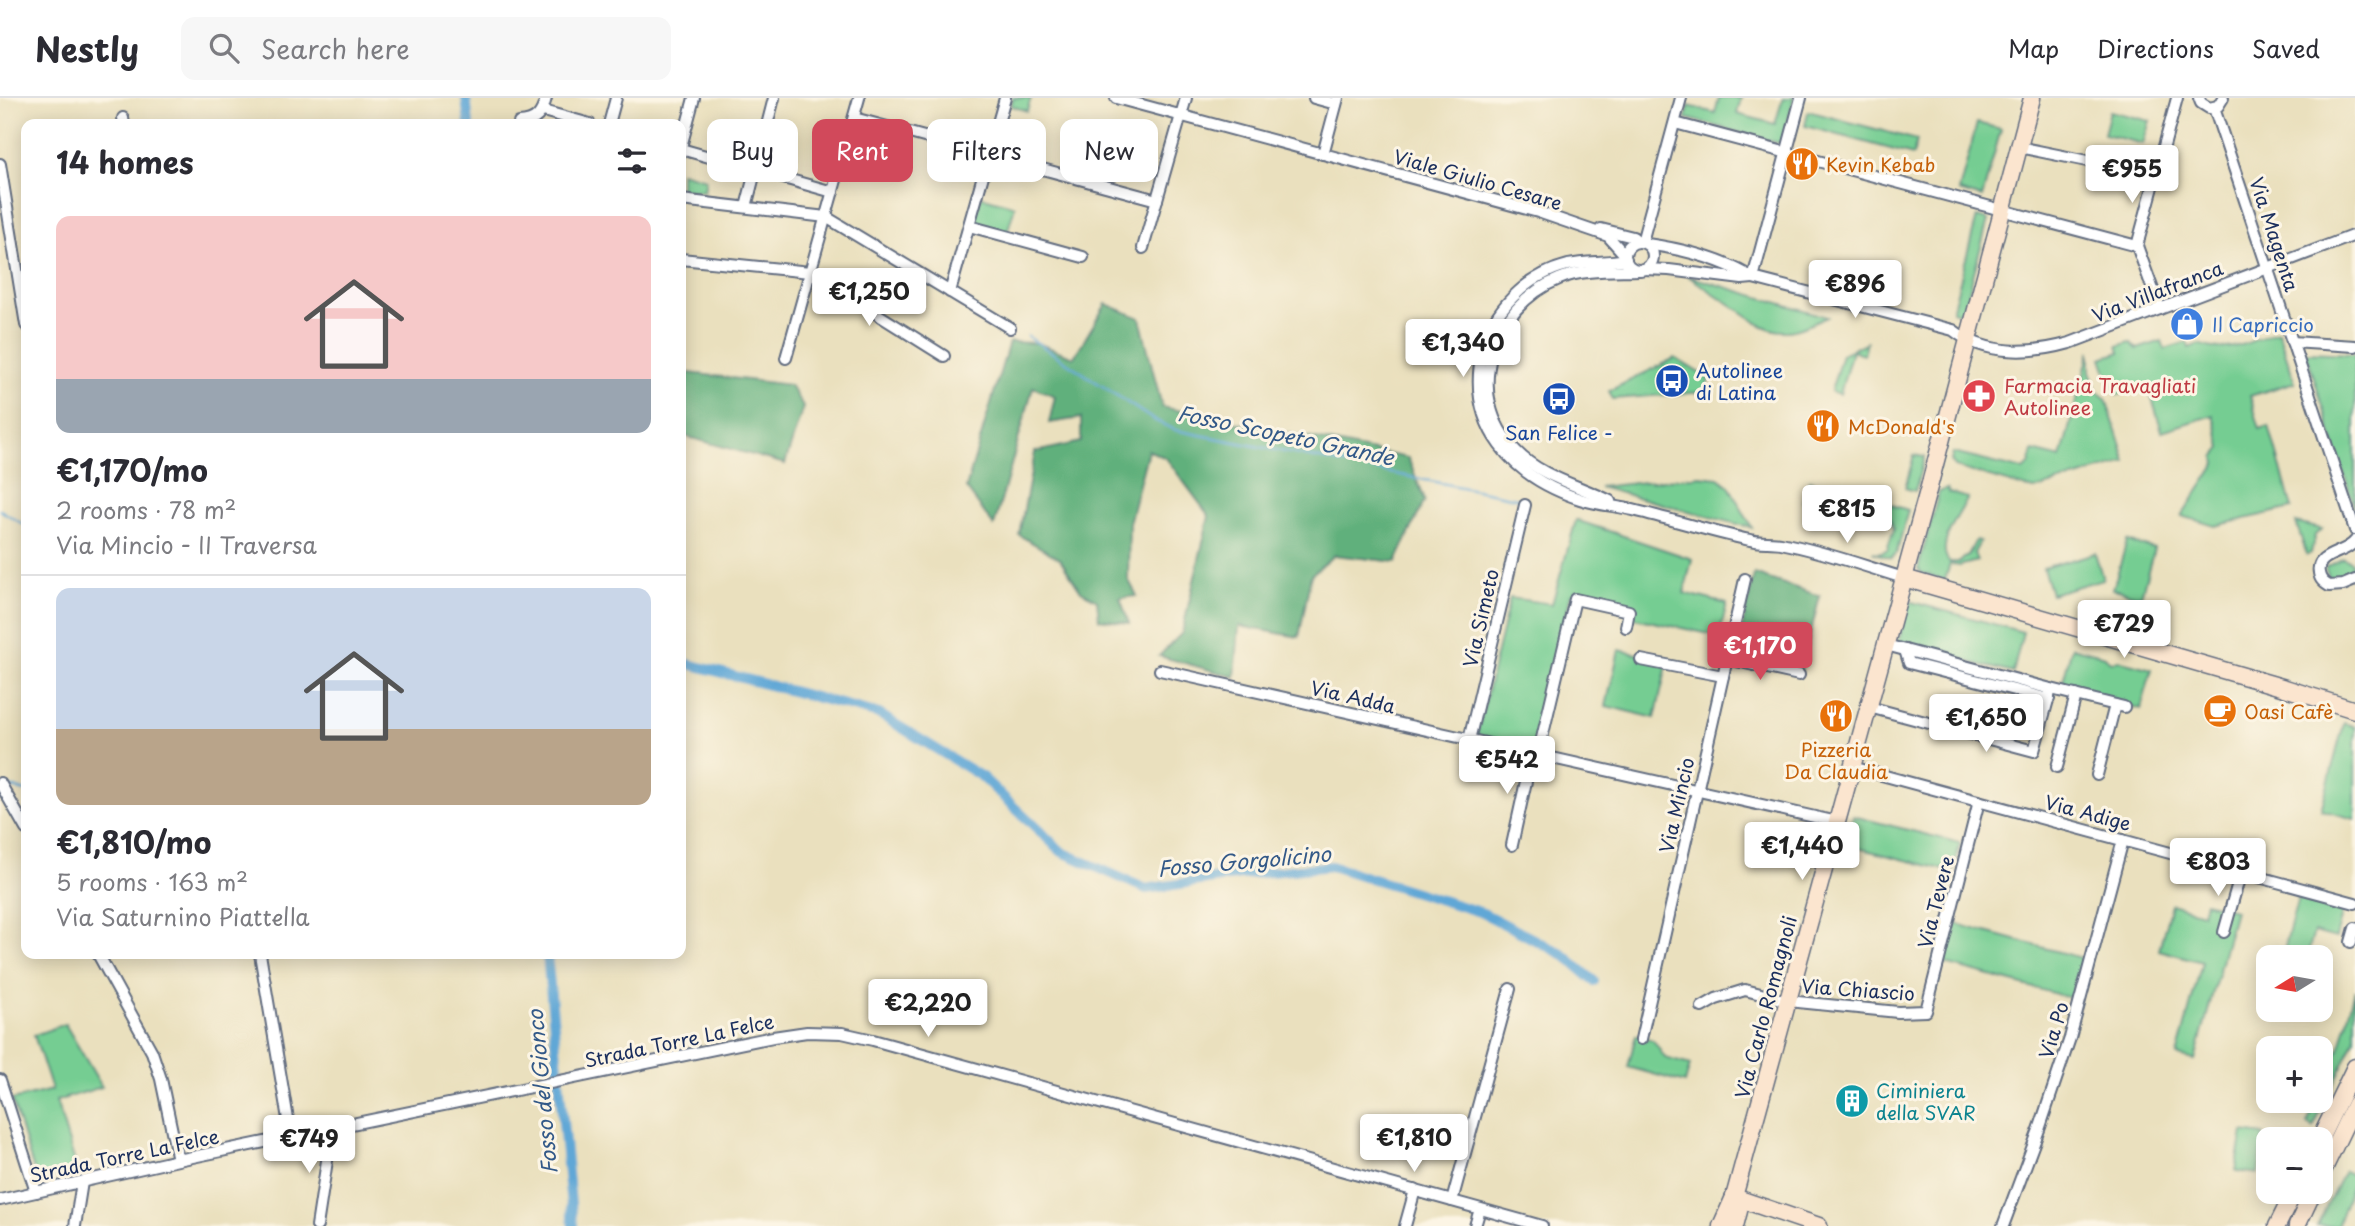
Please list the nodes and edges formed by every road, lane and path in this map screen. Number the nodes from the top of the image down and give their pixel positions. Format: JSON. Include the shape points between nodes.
{"nodes":[{"id":1,"x":546,"y":98,"type":"edge"},
{"id":2,"x":616,"y":98,"type":"edge"},
{"id":3,"x":694,"y":98,"type":"edge"},
{"id":4,"x":774,"y":98,"type":"edge"},
{"id":5,"x":859,"y":98,"type":"edge"},
{"id":6,"x":1005,"y":98,"type":"edge"},
{"id":7,"x":1116,"y":98,"type":"edge"},
{"id":8,"x":1185,"y":98,"type":"edge"},
{"id":9,"x":1314,"y":98,"type":"edge"},
{"id":10,"x":1681,"y":98,"type":"edge"},
{"id":11,"x":1801,"y":98,"type":"edge"},
{"id":12,"x":2032,"y":98,"type":"edge"},
{"id":13,"x":2177,"y":98,"type":"edge"},
{"id":14,"x":2199,"y":98,"type":"edge"},
{"id":15,"x":2223,"y":98,"type":"edge"},
{"id":16,"x":1337,"y":101,"type":"edge"},
{"id":17,"x":2214,"y":108,"type":"junction"},
{"id":18,"x":543,"y":111,"type":"junction"},
{"id":19,"x":1181,"y":116,"type":"junction"},
{"id":20,"x":854,"y":118,"type":"junction"},
{"id":21,"x":535,"y":119,"type":"edge"},
{"id":22,"x":572,"y":119,"type":"edge"},
{"id":23,"x":610,"y":119,"type":"edge"},
{"id":24,"x":768,"y":119,"type":"edge"},
{"id":25,"x":999,"y":119,"type":"edge"},
{"id":26,"x":1675,"y":123,"type":"junction"},
{"id":27,"x":686,"y":129,"type":"edge"},
{"id":28,"x":927,"y":138,"type":"edge"},
{"id":29,"x":2019,"y":147,"type":"junction"},
{"id":30,"x":686,"y":149,"type":"edge"},
{"id":31,"x":1786,"y":153,"type":"junction"},
{"id":32,"x":1323,"y":154,"type":"junction"},
{"id":33,"x":707,"y":156,"type":"edge"},
{"id":34,"x":0,"y":164,"type":"edge"},
{"id":35,"x":1046,"y":170,"type":"edge"},
{"id":36,"x":2141,"y":172,"type":"dead end"},
{"id":37,"x":752,"y":182,"type":"edge"},
{"id":38,"x":798,"y":182,"type":"edge"},
{"id":39,"x":981,"y":182,"type":"edge"},
{"id":40,"x":833,"y":192,"type":"junction"},
{"id":41,"x":1157,"y":200,"type":"junction"},
{"id":42,"x":686,"y":201,"type":"edge"},
{"id":43,"x":746,"y":207,"type":"junction"},
{"id":44,"x":2002,"y":212,"type":"junction"},
{"id":45,"x":826,"y":217,"type":"junction"},
{"id":46,"x":969,"y":226,"type":"junction"},
{"id":47,"x":1587,"y":229,"type":"junction"},
{"id":48,"x":2355,"y":235,"type":"edge"},
{"id":49,"x":1642,"y":243,"type":"junction"},
{"id":50,"x":2137,"y":246,"type":"junction"},
{"id":51,"x":1143,"y":248,"type":"dead end"},
{"id":52,"x":1083,"y":257,"type":"dead end"},
{"id":53,"x":1625,"y":257,"type":"junction"},
{"id":54,"x":686,"y":260,"type":"edge"},
{"id":55,"x":2267,"y":267,"type":"junction"},
{"id":56,"x":1641,"y":270,"type":"junction"},
{"id":57,"x":810,"y":272,"type":"junction"},
{"id":58,"x":1753,"y":278,"type":"junction"},
{"id":59,"x":950,"y":292,"type":"junction"},
{"id":60,"x":21,"y":294,"type":"edge"},
{"id":61,"x":2160,"y":309,"type":"junction"},
{"id":62,"x":1010,"y":328,"type":"dead end"},
{"id":63,"x":1968,"y":342,"type":"junction"},
{"id":64,"x":2292,"y":342,"type":"junction"},
{"id":65,"x":2355,"y":346,"type":"edge"},
{"id":66,"x":944,"y":356,"type":"dead end"},
{"id":67,"x":786,"y":358,"type":"dead end"},
{"id":68,"x":1525,"y":505,"type":"dead end"},
{"id":69,"x":1622,"y":507,"type":"junction"},
{"id":70,"x":2355,"y":530,"type":"edge"},
{"id":71,"x":2355,"y":541,"type":"edge"},
{"id":72,"x":1904,"y":578,"type":"junction"},
{"id":73,"x":1745,"y":579,"type":"dead end"},
{"id":74,"x":2355,"y":580,"type":"edge"},
{"id":75,"x":1626,"y":627,"type":"dead end"},
{"id":76,"x":1886,"y":645,"type":"junction"},
{"id":77,"x":1727,"y":659,"type":"junction"},
{"id":78,"x":1641,"y":660,"type":"dead end"},
{"id":79,"x":1160,"y":670,"type":"dead end"},
{"id":80,"x":1799,"y":675,"type":"dead end"},
{"id":81,"x":1723,"y":676,"type":"junction"},
{"id":82,"x":2050,"y":694,"type":"junction"},
{"id":83,"x":2076,"y":695,"type":"junction"},
{"id":84,"x":1869,"y":707,"type":"junction"},
{"id":85,"x":2355,"y":710,"type":"edge"},
{"id":86,"x":1469,"y":740,"type":"junction"},
{"id":87,"x":1535,"y":754,"type":"junction"},
{"id":88,"x":1852,"y":767,"type":"junction"},
{"id":89,"x":2057,"y":767,"type":"dead end"},
{"id":90,"x":2096,"y":775,"type":"dead end"},
{"id":91,"x":0,"y":783,"type":"edge"},
{"id":92,"x":1697,"y":791,"type":"junction"},
{"id":93,"x":1979,"y":802,"type":"junction"},
{"id":94,"x":21,"y":820,"type":"edge"},
{"id":95,"x":1837,"y":822,"type":"junction"},
{"id":96,"x":2123,"y":840,"type":"junction"},
{"id":97,"x":1512,"y":845,"type":"dead end"},
{"id":98,"x":2241,"y":872,"type":"junction"},
{"id":99,"x":2355,"y":903,"type":"edge"},
{"id":100,"x":2355,"y":928,"type":"edge"},
{"id":101,"x":2224,"y":932,"type":"dead end"},
{"id":102,"x":2351,"y":942,"type":"dead end"},
{"id":103,"x":101,"y":959,"type":"edge"},
{"id":104,"x":261,"y":959,"type":"edge"},
{"id":105,"x":1510,"y":989,"type":"dead end"},
{"id":106,"x":1788,"y":1001,"type":"junction"},
{"id":107,"x":1702,"y":1007,"type":"dead end"},
{"id":108,"x":1926,"y":1011,"type":"joint"},
{"id":109,"x":1642,"y":1039,"type":"dead end"},
{"id":110,"x":2355,"y":1067,"type":"edge"},
{"id":111,"x":0,"y":1080,"type":"edge"},
{"id":112,"x":2355,"y":1104,"type":"edge"},
{"id":113,"x":2326,"y":1127,"type":"edge"},
{"id":114,"x":332,"y":1128,"type":"junction"},
{"id":115,"x":291,"y":1137,"type":"junction"},
{"id":116,"x":2333,"y":1150,"type":"edge"},
{"id":117,"x":178,"y":1160,"type":"junction"},
{"id":118,"x":82,"y":1182,"type":"junction"},
{"id":119,"x":1415,"y":1190,"type":"junction"},
{"id":120,"x":36,"y":1192,"type":"junction"},
{"id":121,"x":1734,"y":1197,"type":"junction"},
{"id":122,"x":0,"y":1200,"type":"edge"},
{"id":123,"x":1452,"y":1201,"type":"junction"},
{"id":124,"x":2288,"y":1204,"type":"edge"},
{"id":125,"x":2307,"y":1204,"type":"edge"},
{"id":126,"x":1480,"y":1209,"type":"junction"},
{"id":127,"x":75,"y":1226,"type":"edge"},
{"id":128,"x":317,"y":1226,"type":"edge"},
{"id":129,"x":1405,"y":1226,"type":"edge"},
{"id":130,"x":1475,"y":1226,"type":"edge"},
{"id":131,"x":1542,"y":1226,"type":"edge"},
{"id":132,"x":1721,"y":1226,"type":"edge"},
{"id":133,"x":1735,"y":1226,"type":"edge"},
{"id":134,"x":1819,"y":1226,"type":"edge"},
{"id":135,"x":2003,"y":1226,"type":"edge"},
{"id":136,"x":2277,"y":1226,"type":"edge"},
{"id":137,"x":2297,"y":1226,"type":"edge"}],
"edges":[{"from":1,"to":18,"type":"street"},
{"from":2,"to":23,"type":"street"},
{"from":3,"to":27,"type":"street"},
{"from":4,"to":24,"type":"street"},
{"from":5,"to":20,"type":"street"},
{"from":6,"to":25,"type":"street"},
{"from":7,"to":19,"type":"street","name":"Viale Giulio Cesare"},
{"from":8,"to":19,"type":"street"},
{"from":9,"to":16,"type":"street"},
{"from":10,"to":26,"type":"street"},
{"from":11,"to":31,"type":"street"},
{"from":12,"to":29,"type":"main road","name":"Via Carlo Romagnoli"},
{"from":13,"to":50,"type":"street"},
{"from":14,"to":17,"type":"street","via":[[2204,106]]},
{"from":15,"to":17,"type":"street"},
{"from":16,"to":32,"type":"street"},
{"from":17,"to":55,"type":"street","name":"Via Magenta"},
{"from":18,"to":21,"type":"street"},
{"from":18,"to":22,"type":"street"},
{"from":19,"to":32,"type":"street","name":"Viale Giulio Cesare"},
{"from":19,"to":41,"type":"street"},
{"from":20,"to":28,"type":"street"},
{"from":20,"to":40,"type":"street"},
{"from":26,"to":31,"type":"street"},
{"from":26,"to":49,"type":"street"},
{"from":29,"to":36,"type":"street"},
{"from":29,"to":44,"type":"main road","name":"Via Carlo Romagnoli"},
{"from":30,"to":33,"type":"street"},
{"from":31,"to":44,"type":"street"},
{"from":31,"to":58,"type":"street"},
{"from":32,"to":47,"type":"street","name":"Viale Giulio Cesare"},
{"from":34,"to":60,"type":"street"},
{"from":35,"to":41,"type":"street"},
{"from":37,"to":43,"type":"street"},
{"from":38,"to":40,"type":"street"},
{"from":39,"to":46,"type":"street"},
{"from":40,"to":45,"type":"street"},
{"from":41,"to":51,"type":"street"},
{"from":42,"to":43,"type":"street"},
{"from":43,"to":45,"type":"street"},
{"from":44,"to":50,"type":"street"},
{"from":44,"to":63,"type":"main road","name":"Via Carlo Romagnoli"},
{"from":45,"to":57,"type":"street"},
{"from":45,"to":59,"type":"street"},
{"from":46,"to":52,"type":"street"},
{"from":46,"to":59,"type":"street"},
{"from":47,"to":49,"type":"street","name":"Viale Giulio Cesare","via":[[1624,234]]},
{"from":47,"to":53,"type":"street","name":"Viale Giulio Cesare","via":[[1608,236]]},
{"from":48,"to":55,"type":"street","name":"Via Villafranca"},
{"from":49,"to":53,"type":"street","via":[[1630,245]]},
{"from":49,"to":56,"type":"street","via":[[1653,255],[1651,264]]},
{"from":49,"to":58,"type":"street","name":"Viale Giulio Cesare","via":[[1692,253]]},
{"from":50,"to":61,"type":"street"},
{"from":53,"to":56,"type":"street","via":[[1630,267]]},
{"from":53,"to":69,"type":"street","via":[[1569,265],[1539,277],[1520,292],[1488,334],[1479,380],[1482,410],[1492,435],[1519,467],[1567,495]]},
{"from":54,"to":57,"type":"street"},
{"from":55,"to":61,"type":"street","name":"Via Villafranca"},
{"from":55,"to":64,"type":"street","name":"Via Magenta"},
{"from":56,"to":58,"type":"street","name":"Viale Giulio Cesare"},
{"from":56,"to":69,"type":"street","name":"Viale Giulio Cesare","via":[[1577,274],[1537,290],[1504,323],[1489,370],[1493,412],[1513,448],[1551,476]]},
{"from":57,"to":66,"type":"street"},
{"from":57,"to":67,"type":"street"},
{"from":58,"to":63,"type":"street","name":"Viale Giulio Cesare","via":[[1953,330]]},
{"from":59,"to":62,"type":"street"},
{"from":61,"to":63,"type":"street","name":"Via Villafranca","via":[[2040,350],[2003,350]]},
{"from":63,"to":72,"type":"main road","name":"Via Carlo Romagnoli"},
{"from":64,"to":65,"type":"street"},
{"from":64,"to":70,"type":"street","name":"Via Magenta"},
{"from":68,"to":86,"type":"street","name":"Via Simeto"},
{"from":69,"to":72,"type":"street","via":[[1753,541],[1781,543]]},
{"from":71,"to":74,"type":"street","via":[[2324,558],[2319,571],[2329,586]]},
{"from":72,"to":76,"type":"main road","name":"Via Carlo Romagnoli"},
{"from":72,"to":85,"type":"main road"},
{"from":73,"to":77,"type":"street","name":"Via Mincio"},
{"from":75,"to":87,"type":"street","via":[[1629,611],[1575,599]]},
{"from":76,"to":82,"type":"street","via":[[1905,650],[1909,663]]},
{"from":76,"to":84,"type":"main road","name":"Via Carlo Romagnoli"},
{"from":77,"to":80,"type":"street"},
{"from":77,"to":81,"type":"street","name":"Via Mincio"},
{"from":78,"to":81,"type":"street"},
{"from":79,"to":86,"type":"street","name":"Via Adda"},
{"from":81,"to":92,"type":"street","name":"Via Mincio"},
{"from":82,"to":83,"type":"street"},
{"from":82,"to":84,"type":"street","via":[[2034,751]]},
{"from":83,"to":89,"type":"street"},
{"from":83,"to":90,"type":"street","via":[[2120,706]]},
{"from":84,"to":88,"type":"main road","name":"Via Carlo Romagnoli"},
{"from":86,"to":87,"type":"street","name":"Via Adda"},
{"from":87,"to":92,"type":"street","name":"Via Adda"},
{"from":87,"to":97,"type":"street"},
{"from":88,"to":93,"type":"street","name":"Via Adige"},
{"from":88,"to":95,"type":"main road","name":"Via Carlo Romagnoli"},
{"from":91,"to":94,"type":"street"},
{"from":92,"to":95,"type":"street","name":"Via Adda"},
{"from":92,"to":109,"type":"street","name":"Via Mincio"},
{"from":93,"to":96,"type":"street","name":"Via Adige"},
{"from":93,"to":108,"type":"street","name":"Via Tevere"},
{"from":95,"to":106,"type":"main road","name":"Via Carlo Romagnoli"},
{"from":96,"to":98,"type":"street","name":"Via Adige"},
{"from":96,"to":135,"type":"street","name":"Via Po","via":[[2070,1038]]},
{"from":98,"to":99,"type":"street","name":"Via Adige"},
{"from":98,"to":101,"type":"street"},
{"from":100,"to":102,"type":"street"},
{"from":103,"to":117,"type":"street","via":[[152,1052]]},
{"from":104,"to":115,"type":"street"},
{"from":105,"to":123,"type":"street"},
{"from":106,"to":107,"type":"street","name":"Via Chiascio","via":[[1745,990]]},
{"from":106,"to":108,"type":"street","name":"Via Chiascio"},
{"from":106,"to":121,"type":"main road","name":"Via Carlo Romagnoli"},
{"from":110,"to":113,"type":"main road"},
{"from":111,"to":120,"type":"street"},
{"from":112,"to":116,"type":"main road"},
{"from":114,"to":115,"type":"street","name":"Strada Torre La Felce"},
{"from":114,"to":119,"type":"street","name":"Strada Torre La Felce","via":[[773,1037],[842,1033]]},
{"from":114,"to":128,"type":"street"},
{"from":115,"to":117,"type":"street","name":"Strada Torre La Felce"},
{"from":117,"to":118,"type":"street","name":"Strada Torre La Felce"},
{"from":118,"to":120,"type":"street","name":"Strada Torre La Felce"},
{"from":118,"to":127,"type":"street"},
{"from":119,"to":123,"type":"street","name":"Strada Torre La Felce"},
{"from":119,"to":129,"type":"street"},
{"from":120,"to":122,"type":"street","name":"Strada Torre La Felce"},
{"from":121,"to":132,"type":"main road"},
{"from":121,"to":133,"type":"main road","via":[[1739,1211]]},
{"from":121,"to":134,"type":"main road"},
{"from":123,"to":126,"type":"street","name":"Strada Torre La Felce"},
{"from":124,"to":136,"type":"main road"},
{"from":125,"to":137,"type":"main road"},
{"from":126,"to":130,"type":"street"},
{"from":126,"to":131,"type":"street","name":"Strada Torre La Felce"}]}
